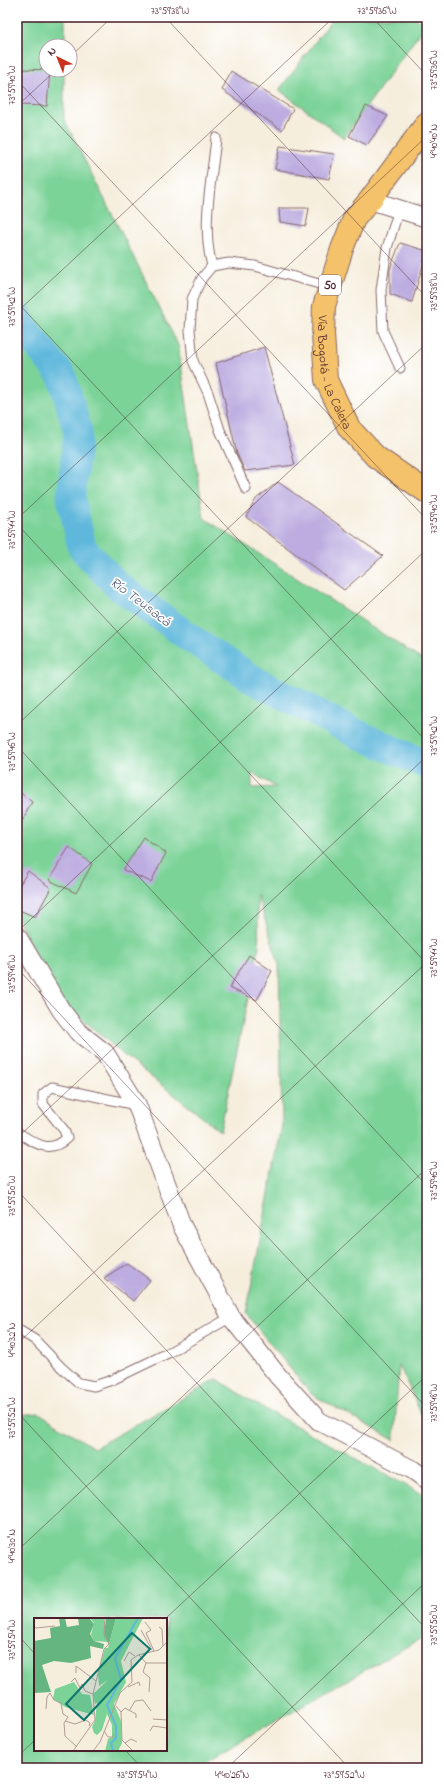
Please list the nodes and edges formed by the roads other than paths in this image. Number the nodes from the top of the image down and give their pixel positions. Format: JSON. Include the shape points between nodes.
{"nodes":[{"id":1,"x":427,"y":123,"type":"edge"},
{"id":2,"x":216,"y":138,"type":"dead end"},
{"id":3,"x":370,"y":200,"type":"junction"},
{"id":4,"x":399,"y":209,"type":"junction"},
{"id":5,"x":427,"y":218,"type":"edge"},
{"id":6,"x":212,"y":266,"type":"junction"},
{"id":7,"x":330,"y":287,"type":"junction"},
{"id":8,"x":400,"y":368,"type":"dead end"},
{"id":9,"x":246,"y":489,"type":"dead end"},
{"id":10,"x":427,"y":492,"type":"edge"},
{"id":11,"x":17,"y":936,"type":"edge"},
{"id":12,"x":137,"y":1105,"type":"junction"},
{"id":13,"x":17,"y":1132,"type":"edge"},
{"id":14,"x":231,"y":1317,"type":"junction"},
{"id":15,"x":17,"y":1328,"type":"edge"},
{"id":16,"x":427,"y":1480,"type":"edge"}],
"edges":[{"from":1,"to":3,"type":"main road","name":"Vía Bogotá - La Calera","number":"50"},
{"from":2,"to":6,"type":"lane","via":[[206,228]]},
{"from":3,"to":4,"type":"street"},
{"from":3,"to":7,"type":"main road","name":"Vía Bogotá - La Calera","number":"50","via":[[354,219]]},
{"from":4,"to":5,"type":"street"},
{"from":4,"to":8,"type":"lane","via":[[387,248],[381,290],[383,331]]},
{"from":6,"to":7,"type":"lane","via":[[229,262],[255,266]]},
{"from":6,"to":9,"type":"lane","via":[[202,278],[192,299],[190,330],[193,361]]},
{"from":7,"to":10,"type":"main road","name":"Vía Bogotá - La Calera","number":"50","via":[[324,306],[323,334],[326,380],[335,401],[349,428],[376,457]]},
{"from":11,"to":12,"type":"street","via":[[61,1010],[78,1032],[105,1053]]},
{"from":12,"to":13,"type":"lane","via":[[52,1087],[43,1094],[43,1104],[64,1130],[67,1138],[59,1146],[47,1147]]},
{"from":12,"to":14,"type":"street","via":[[182,1226]]},
{"from":14,"to":15,"type":"lane","via":[[168,1353],[94,1386],[80,1383],[35,1340]]},
{"from":14,"to":16,"type":"street","via":[[278,1376],[319,1421],[413,1470]]}]}
